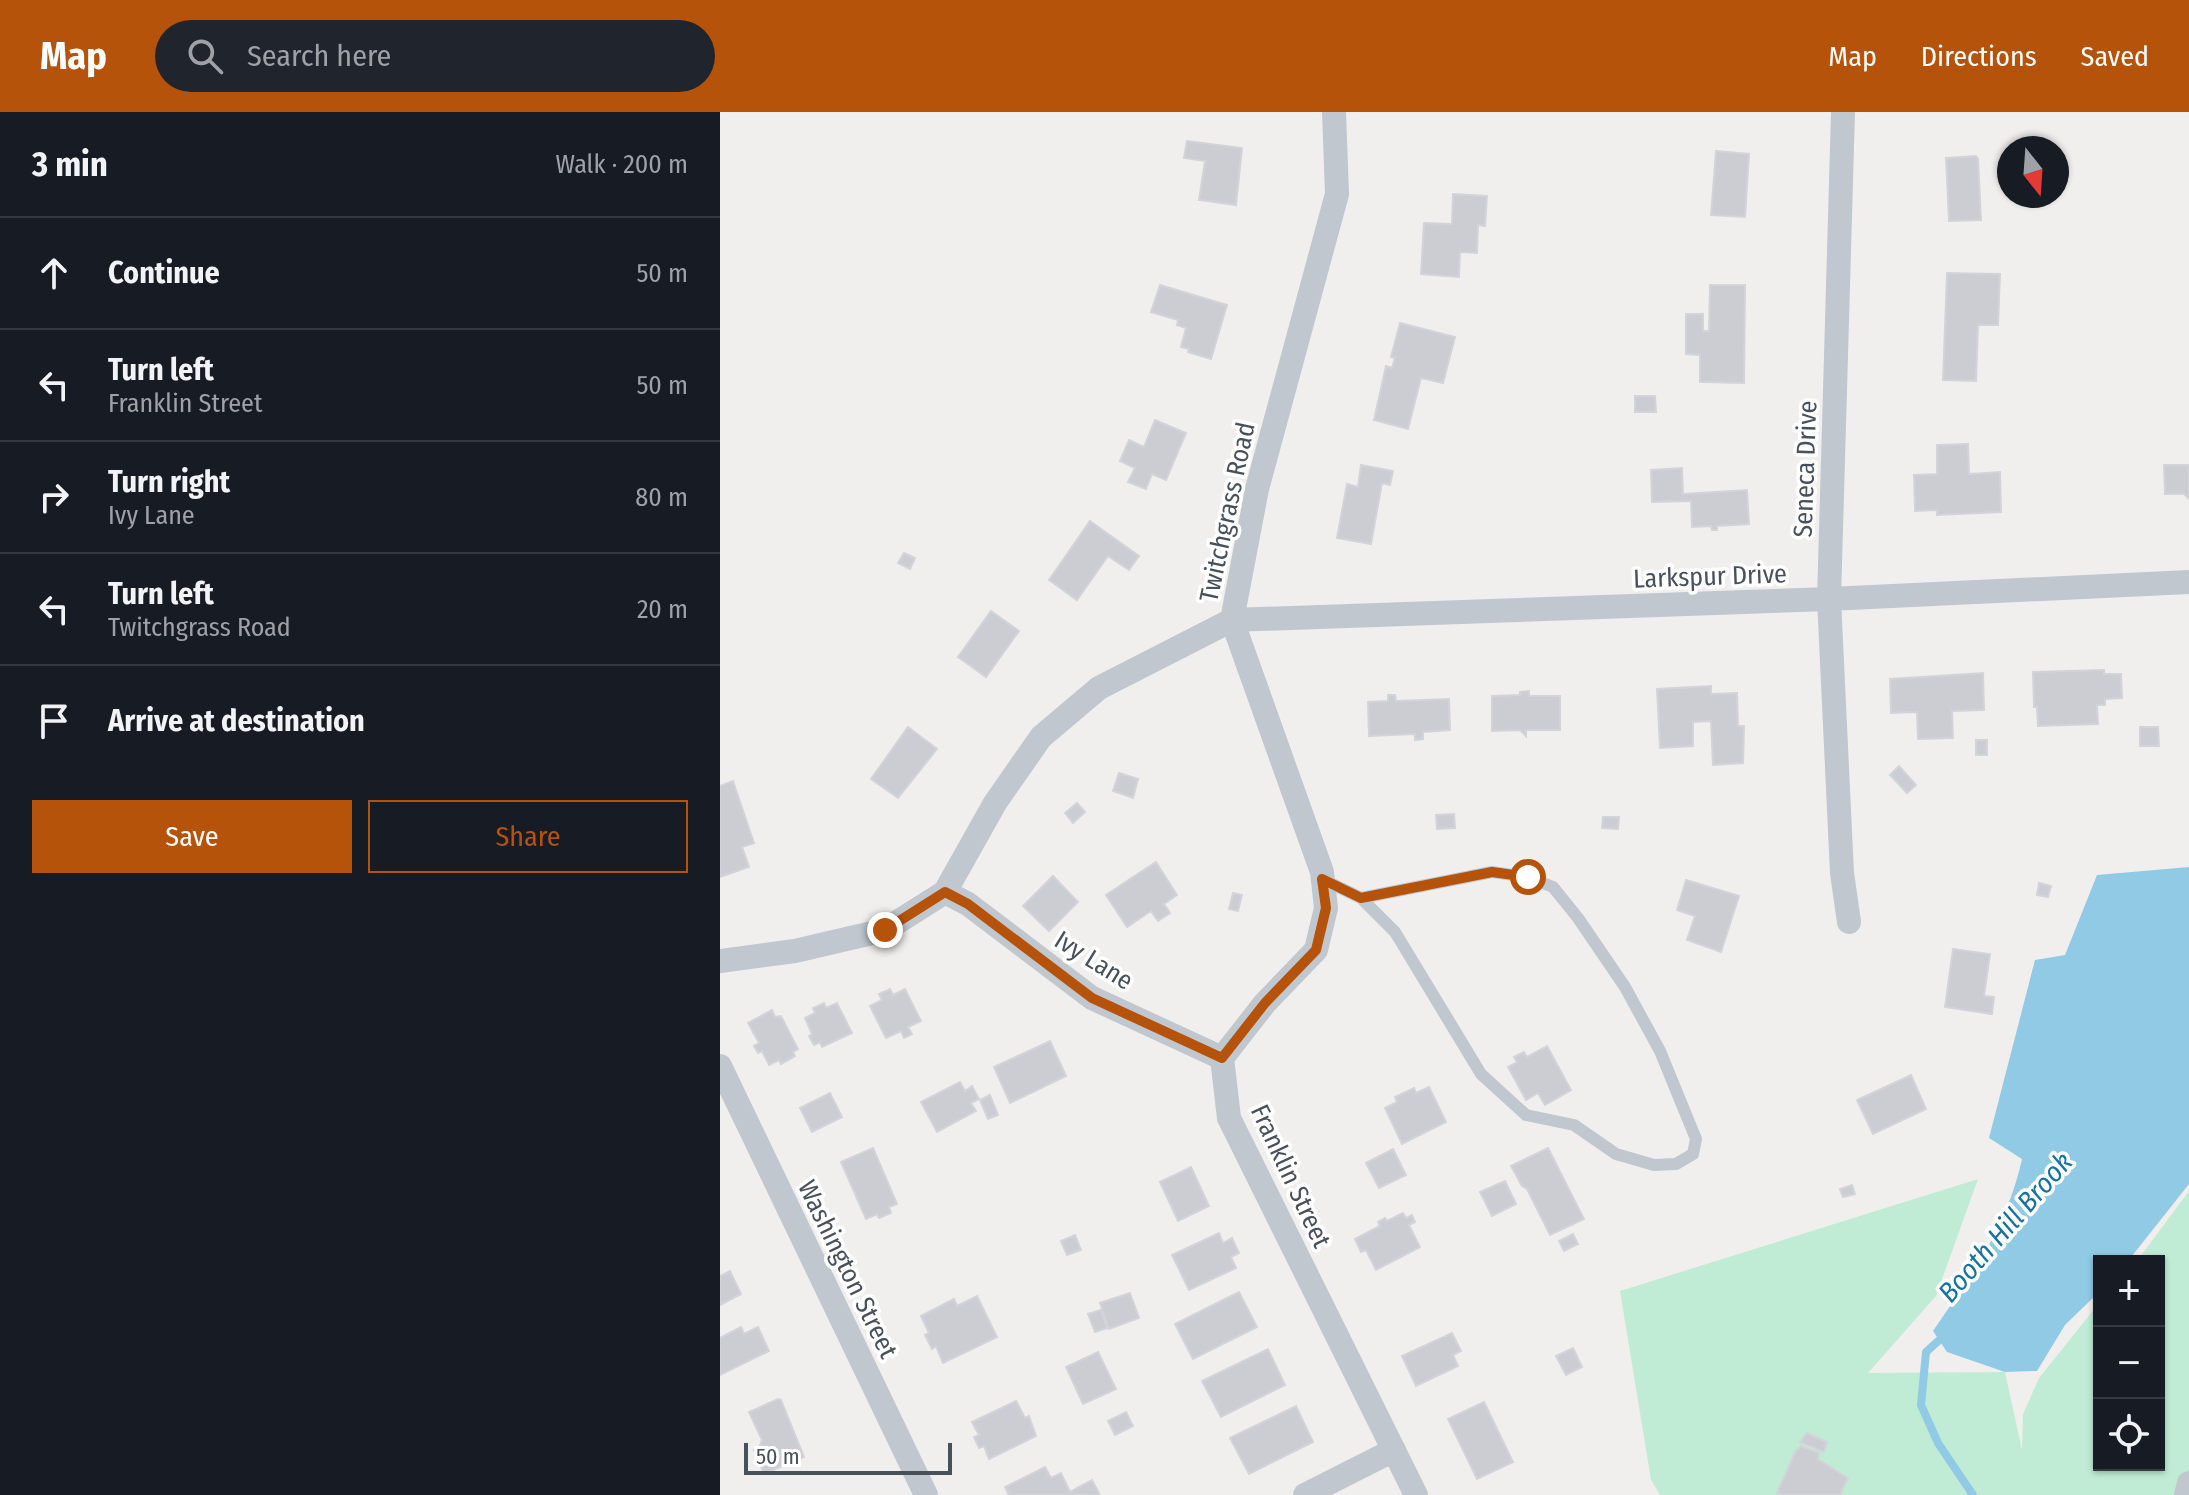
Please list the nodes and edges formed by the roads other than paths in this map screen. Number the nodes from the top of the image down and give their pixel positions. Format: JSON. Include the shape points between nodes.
{"nodes":[{"id":1,"x":1334,"y":112,"type":"edge"},
{"id":2,"x":1843,"y":112,"type":"edge"},
{"id":3,"x":2189,"y":582,"type":"edge"},
{"id":4,"x":1829,"y":599,"type":"junction"},
{"id":5,"x":1232,"y":620,"type":"junction"},
{"id":6,"x":1322,"y":879,"type":"junction"},
{"id":7,"x":945,"y":892,"type":"junction"},
{"id":8,"x":1361,"y":898,"type":"junction"},
{"id":9,"x":1849,"y":922,"type":"dead end"},
{"id":10,"x":720,"y":961,"type":"edge"},
{"id":11,"x":1222,"y":1058,"type":"junction"},
{"id":12,"x":720,"y":1066,"type":"edge"},
{"id":13,"x":1394,"y":1450,"type":"junction"},
{"id":14,"x":2189,"y":1483,"type":"edge"},
{"id":15,"x":926,"y":1495,"type":"edge"},
{"id":16,"x":1305,"y":1495,"type":"edge"},
{"id":17,"x":1416,"y":1495,"type":"edge"},
{"id":18,"x":2186,"y":1495,"type":"edge"}],
"edges":[{"from":1,"to":5,"type":"street","name":"Twitchgrass Road","via":[[1337,194],[1257,489]]},
{"from":2,"to":4,"type":"street","name":"Seneca Drive"},
{"from":3,"to":4,"type":"street","name":"Larkspur Drive"},
{"from":4,"to":5,"type":"street","name":"Larkspur Drive"},
{"from":4,"to":9,"type":"street","name":"Seneca Drive"},
{"from":5,"to":6,"type":"street"},
{"from":5,"to":7,"type":"street","name":"Twitchgrass Road","via":[[1099,688],[1041,737],[995,803]]},
{"from":6,"to":8,"type":"lane"},
{"from":6,"to":11,"type":"street","via":[[1326,908],[1316,950]]},
{"from":7,"to":10,"type":"street","name":"Twitchgrass Road","via":[[885,930],[795,951]]},
{"from":7,"to":11,"type":"street","name":"Ivy Lane","via":[[1092,998]]},
{"from":8,"to":8,"type":"lane","via":[[1395,932],[1481,1074],[1526,1115],[1574,1125],[1616,1154],[1654,1165],[1676,1164],[1693,1154],[1696,1139],[1660,1051],[1625,987],[1553,887],[1492,872]]},
{"from":11,"to":13,"type":"street","name":"Franklin Street","via":[[1229,1118]]},
{"from":12,"to":15,"type":"street","name":"Washington Street"},
{"from":13,"to":16,"type":"street"},
{"from":13,"to":17,"type":"street","name":"Franklin Street"},
{"from":14,"to":18,"type":"street"}]}
